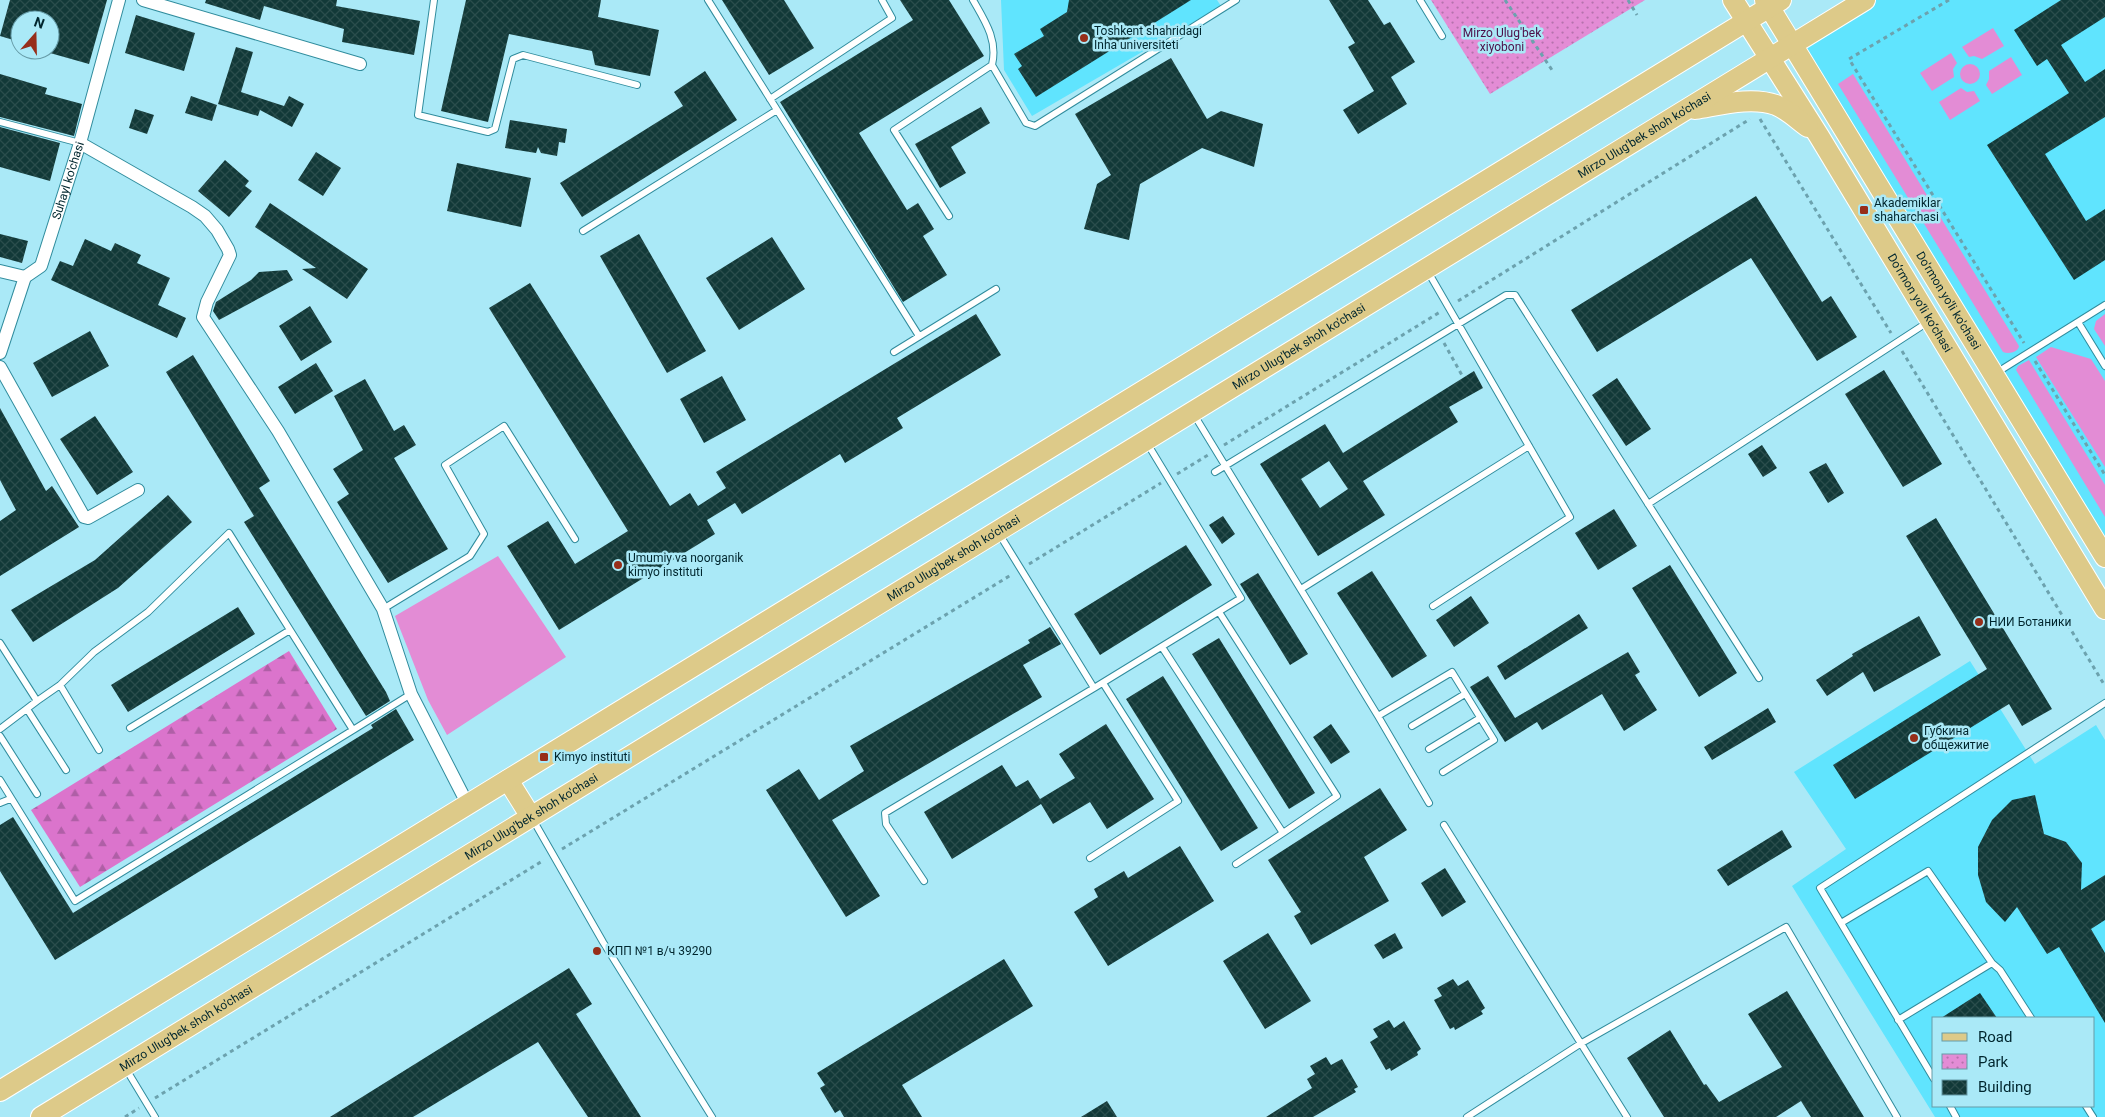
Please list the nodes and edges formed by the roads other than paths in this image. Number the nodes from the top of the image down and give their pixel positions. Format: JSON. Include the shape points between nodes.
{"nodes":[{"id":1,"x":119,"y":0,"type":"edge"},
{"id":2,"x":143,"y":0,"type":"edge"},
{"id":3,"x":434,"y":0,"type":"edge"},
{"id":4,"x":708,"y":0,"type":"edge"},
{"id":5,"x":882,"y":0,"type":"edge"},
{"id":6,"x":973,"y":0,"type":"edge"},
{"id":7,"x":1236,"y":0,"type":"edge"},
{"id":8,"x":1420,"y":0,"type":"edge"},
{"id":9,"x":1733,"y":0,"type":"edge"},
{"id":10,"x":1866,"y":0,"type":"edge"},
{"id":11,"x":1772,"y":2,"type":"edge"},
{"id":12,"x":1746,"y":21,"type":"junction"},
{"id":13,"x":1442,"y":36,"type":"dead end"},
{"id":14,"x":1793,"y":44,"type":"junction"},
{"id":15,"x":1770,"y":59,"type":"junction"},
{"id":16,"x":360,"y":64,"type":"dead end"},
{"id":17,"x":992,"y":65,"type":"junction"},
{"id":18,"x":637,"y":84,"type":"dead end"},
{"id":19,"x":770,"y":99,"type":"junction"},
{"id":20,"x":777,"y":110,"type":"junction"},
{"id":21,"x":1684,"y":111,"type":"junction"},
{"id":22,"x":0,"y":122,"type":"edge"},
{"id":23,"x":1820,"y":136,"type":"junction"},
{"id":24,"x":80,"y":144,"type":"junction"},
{"id":25,"x":949,"y":216,"type":"dead end"},
{"id":26,"x":583,"y":231,"type":"dead end"},
{"id":27,"x":1427,"y":269,"type":"junction"},
{"id":28,"x":0,"y":271,"type":"edge"},
{"id":29,"x":25,"y":277,"type":"junction"},
{"id":30,"x":996,"y":288,"type":"dead end"},
{"id":31,"x":2105,"y":305,"type":"edge"},
{"id":32,"x":1931,"y":320,"type":"junction"},
{"id":33,"x":2078,"y":322,"type":"junction"},
{"id":34,"x":1459,"y":324,"type":"junction"},
{"id":35,"x":919,"y":336,"type":"junction"},
{"id":36,"x":894,"y":352,"type":"dead end"},
{"id":37,"x":0,"y":353,"type":"edge"},
{"id":38,"x":2105,"y":366,"type":"edge"},
{"id":39,"x":0,"y":367,"type":"edge"},
{"id":40,"x":1994,"y":374,"type":"junction"},
{"id":41,"x":1192,"y":412,"type":"junction"},
{"id":42,"x":1146,"y":440,"type":"junction"},
{"id":43,"x":1529,"y":446,"type":"junction"},
{"id":44,"x":1215,"y":472,"type":"dead end"},
{"id":45,"x":138,"y":490,"type":"dead end"},
{"id":46,"x":1648,"y":504,"type":"junction"},
{"id":47,"x":997,"y":532,"type":"junction"},
{"id":48,"x":575,"y":539,"type":"dead end"},
{"id":49,"x":2105,"y":557,"type":"edge"},
{"id":50,"x":1301,"y":590,"type":"junction"},
{"id":51,"x":1433,"y":606,"type":"dead end"},
{"id":52,"x":2105,"y":608,"type":"edge"},
{"id":53,"x":383,"y":609,"type":"junction"},
{"id":54,"x":1219,"y":612,"type":"junction"},
{"id":55,"x":290,"y":630,"type":"junction"},
{"id":56,"x":0,"y":644,"type":"edge"},
{"id":57,"x":1162,"y":647,"type":"junction"},
{"id":58,"x":1760,"y":678,"type":"dead end"},
{"id":59,"x":1103,"y":683,"type":"junction"},
{"id":60,"x":60,"y":685,"type":"junction"},
{"id":61,"x":1094,"y":688,"type":"junction"},
{"id":62,"x":411,"y":694,"type":"junction"},
{"id":63,"x":1466,"y":694,"type":"junction"},
{"id":64,"x":38,"y":701,"type":"junction"},
{"id":65,"x":2105,"y":703,"type":"edge"},
{"id":66,"x":27,"y":708,"type":"junction"},
{"id":67,"x":1378,"y":716,"type":"junction"},
{"id":68,"x":1480,"y":718,"type":"junction"},
{"id":69,"x":1412,"y":726,"type":"dead end"},
{"id":70,"x":130,"y":728,"type":"dead end"},
{"id":71,"x":0,"y":729,"type":"edge"},
{"id":72,"x":353,"y":730,"type":"junction"},
{"id":73,"x":0,"y":736,"type":"edge"},
{"id":74,"x":1429,"y":749,"type":"dead end"},
{"id":75,"x":99,"y":750,"type":"dead end"},
{"id":76,"x":66,"y":770,"type":"dead end"},
{"id":77,"x":1443,"y":772,"type":"dead end"},
{"id":78,"x":0,"y":780,"type":"edge"},
{"id":79,"x":508,"y":780,"type":"junction"},
{"id":80,"x":37,"y":794,"type":"dead end"},
{"id":81,"x":10,"y":799,"type":"junction"},
{"id":82,"x":0,"y":803,"type":"edge"},
{"id":83,"x":1429,"y":803,"type":"dead end"},
{"id":84,"x":468,"y":805,"type":"junction"},
{"id":85,"x":531,"y":817,"type":"junction"},
{"id":86,"x":1444,"y":825,"type":"dead end"},
{"id":87,"x":1283,"y":833,"type":"junction"},
{"id":88,"x":1090,"y":858,"type":"dead end"},
{"id":89,"x":1236,"y":864,"type":"dead end"},
{"id":90,"x":924,"y":881,"type":"dead end"},
{"id":91,"x":1841,"y":923,"type":"junction"},
{"id":92,"x":1992,"y":962,"type":"junction"},
{"id":93,"x":2030,"y":1017,"type":"edge"},
{"id":94,"x":1898,"y":1020,"type":"junction"},
{"id":95,"x":1580,"y":1044,"type":"junction"},
{"id":96,"x":124,"y":1066,"type":"junction"},
{"id":97,"x":1932,"y":1076,"type":"edge"},
{"id":98,"x":0,"y":1091,"type":"edge"},
{"id":99,"x":41,"y":1117,"type":"edge"},
{"id":100,"x":155,"y":1117,"type":"edge"},
{"id":101,"x":712,"y":1117,"type":"edge"},
{"id":102,"x":1467,"y":1117,"type":"edge"},
{"id":103,"x":1627,"y":1117,"type":"edge"},
{"id":104,"x":1897,"y":1117,"type":"edge"}],
"edges":[{"from":1,"to":24,"type":"street","name":"Suhayl ko'chasi"},
{"from":2,"to":16,"type":"street"},
{"from":3,"to":18,"type":"lane","via":[[418,115],[488,132],[495,129],[513,59],[523,55]]},
{"from":4,"to":19,"type":"lane"},
{"from":5,"to":19,"type":"lane","via":[[892,18]]},
{"from":6,"to":17,"type":"lane","via":[[993,40],[995,54]]},
{"from":7,"to":17,"type":"lane","via":[[1035,126],[1026,123]]},
{"from":8,"to":13,"type":"lane"},
{"from":9,"to":12,"type":"main road","name":"Do‘rmon yo‘li ko‘chasi"},
{"from":10,"to":14,"type":"main road","name":"Mirzo Ulug'bek shoh ko'chasi"},
{"from":11,"to":12,"type":"main road"},
{"from":11,"to":14,"type":"main road"},
{"from":12,"to":15,"type":"main road","name":"Do‘rmon yo‘li ko‘chasi"},
{"from":12,"to":79,"type":"main road"},
{"from":14,"to":15,"type":"main road","name":"Mirzo Ulug'bek shoh ko'chasi"},
{"from":14,"to":40,"type":"main road","name":"Do'rmon yo'li ko'chasi"},
{"from":15,"to":21,"type":"main road","name":"Mirzo Ulug'bek shoh ko'chasi"},
{"from":15,"to":23,"type":"main road","name":"Do‘rmon yo‘li ko‘chasi"},
{"from":17,"to":25,"type":"lane","via":[[894,130]]},
{"from":19,"to":20,"type":"lane"},
{"from":20,"to":26,"type":"lane"},
{"from":20,"to":35,"type":"lane"},
{"from":21,"to":23,"type":"main road","via":[[1733,103],[1776,105]]},
{"from":21,"to":27,"type":"main road","name":"Mirzo Ulug'bek shoh ko'chasi"},
{"from":22,"to":24,"type":"lane"},
{"from":23,"to":32,"type":"main road","name":"Do‘rmon yo‘li ko‘chasi"},
{"from":24,"to":29,"type":"street","name":"Suhayl ko'chasi","via":[[41,266]]},
{"from":24,"to":53,"type":"street","via":[[192,207],[217,230],[230,255],[203,317],[278,431]]},
{"from":27,"to":34,"type":"lane"},
{"from":27,"to":41,"type":"main road","name":"Mirzo Ulug'bek shoh ko'chasi"},
{"from":28,"to":29,"type":"street"},
{"from":29,"to":37,"type":"street","name":"Suhayl ko'chasi"},
{"from":30,"to":35,"type":"lane"},
{"from":31,"to":33,"type":"lane"},
{"from":32,"to":46,"type":"lane"},
{"from":32,"to":52,"type":"main road","name":"Do‘rmon yo‘li ko‘chasi"},
{"from":33,"to":38,"type":"lane"},
{"from":33,"to":40,"type":"lane"},
{"from":34,"to":43,"type":"lane"},
{"from":34,"to":44,"type":"lane"},
{"from":34,"to":46,"type":"lane","via":[[1506,295],[1515,296]]},
{"from":35,"to":36,"type":"lane"},
{"from":39,"to":45,"type":"street","via":[[84,517],[88,518]]},
{"from":40,"to":49,"type":"main road","name":"Do'rmon yo'li ko'chasi"},
{"from":41,"to":42,"type":"main road","name":"Mirzo Ulug'bek shoh ko'chasi"},
{"from":41,"to":50,"type":"lane"},
{"from":42,"to":47,"type":"main road","name":"Mirzo Ulug'bek shoh ko'chasi"},
{"from":42,"to":54,"type":"lane","via":[[1242,598]]},
{"from":43,"to":50,"type":"lane"},
{"from":43,"to":51,"type":"lane","via":[[1570,517]]},
{"from":46,"to":58,"type":"lane"},
{"from":47,"to":61,"type":"lane"},
{"from":47,"to":85,"type":"main road","name":"Mirzo Ulug'bek shoh ko'chasi"},
{"from":48,"to":53,"type":"lane","via":[[504,426],[445,464],[484,534],[470,556]]},
{"from":50,"to":67,"type":"lane"},
{"from":53,"to":62,"type":"street"},
{"from":54,"to":57,"type":"lane"},
{"from":54,"to":87,"type":"lane","via":[[1337,796]]},
{"from":55,"to":60,"type":"lane","via":[[229,533],[148,612],[94,652]]},
{"from":55,"to":70,"type":"lane"},
{"from":55,"to":72,"type":"lane"},
{"from":56,"to":64,"type":"lane"},
{"from":57,"to":59,"type":"lane"},
{"from":57,"to":87,"type":"lane"},
{"from":59,"to":61,"type":"lane"},
{"from":59,"to":88,"type":"lane","via":[[1178,801]]},
{"from":60,"to":64,"type":"lane"},
{"from":60,"to":75,"type":"lane"},
{"from":61,"to":90,"type":"lane","via":[[885,813],[886,824]]},
{"from":62,"to":72,"type":"lane"},
{"from":62,"to":84,"type":"street"},
{"from":63,"to":67,"type":"lane","via":[[1452,672]]},
{"from":63,"to":68,"type":"lane"},
{"from":63,"to":69,"type":"lane"},
{"from":64,"to":66,"type":"lane"},
{"from":65,"to":91,"type":"lane","via":[[1820,888]]},
{"from":66,"to":71,"type":"lane"},
{"from":66,"to":76,"type":"lane"},
{"from":67,"to":83,"type":"lane"},
{"from":68,"to":74,"type":"lane"},
{"from":68,"to":77,"type":"lane","via":[[1494,740]]},
{"from":72,"to":81,"type":"lane","via":[[75,901]]},
{"from":73,"to":80,"type":"lane"},
{"from":78,"to":81,"type":"lane"},
{"from":79,"to":84,"type":"main road"},
{"from":79,"to":85,"type":"main road"},
{"from":81,"to":82,"type":"lane"},
{"from":84,"to":98,"type":"main road"},
{"from":85,"to":96,"type":"main road","name":"Mirzo Ulug'bek shoh ko'chasi"},
{"from":85,"to":101,"type":"lane","via":[[603,942]]},
{"from":86,"to":95,"type":"lane"},
{"from":87,"to":89,"type":"lane"},
{"from":91,"to":92,"type":"lane","via":[[1928,871]]},
{"from":91,"to":94,"type":"lane"},
{"from":92,"to":93,"type":"lane"},
{"from":92,"to":94,"type":"lane"},
{"from":94,"to":97,"type":"lane"},
{"from":95,"to":102,"type":"lane"},
{"from":95,"to":103,"type":"lane"},
{"from":95,"to":104,"type":"lane","via":[[1786,927]]},
{"from":96,"to":99,"type":"main road","name":"Mirzo Ulug'bek shoh ko'chasi"},
{"from":96,"to":100,"type":"lane"}]}
